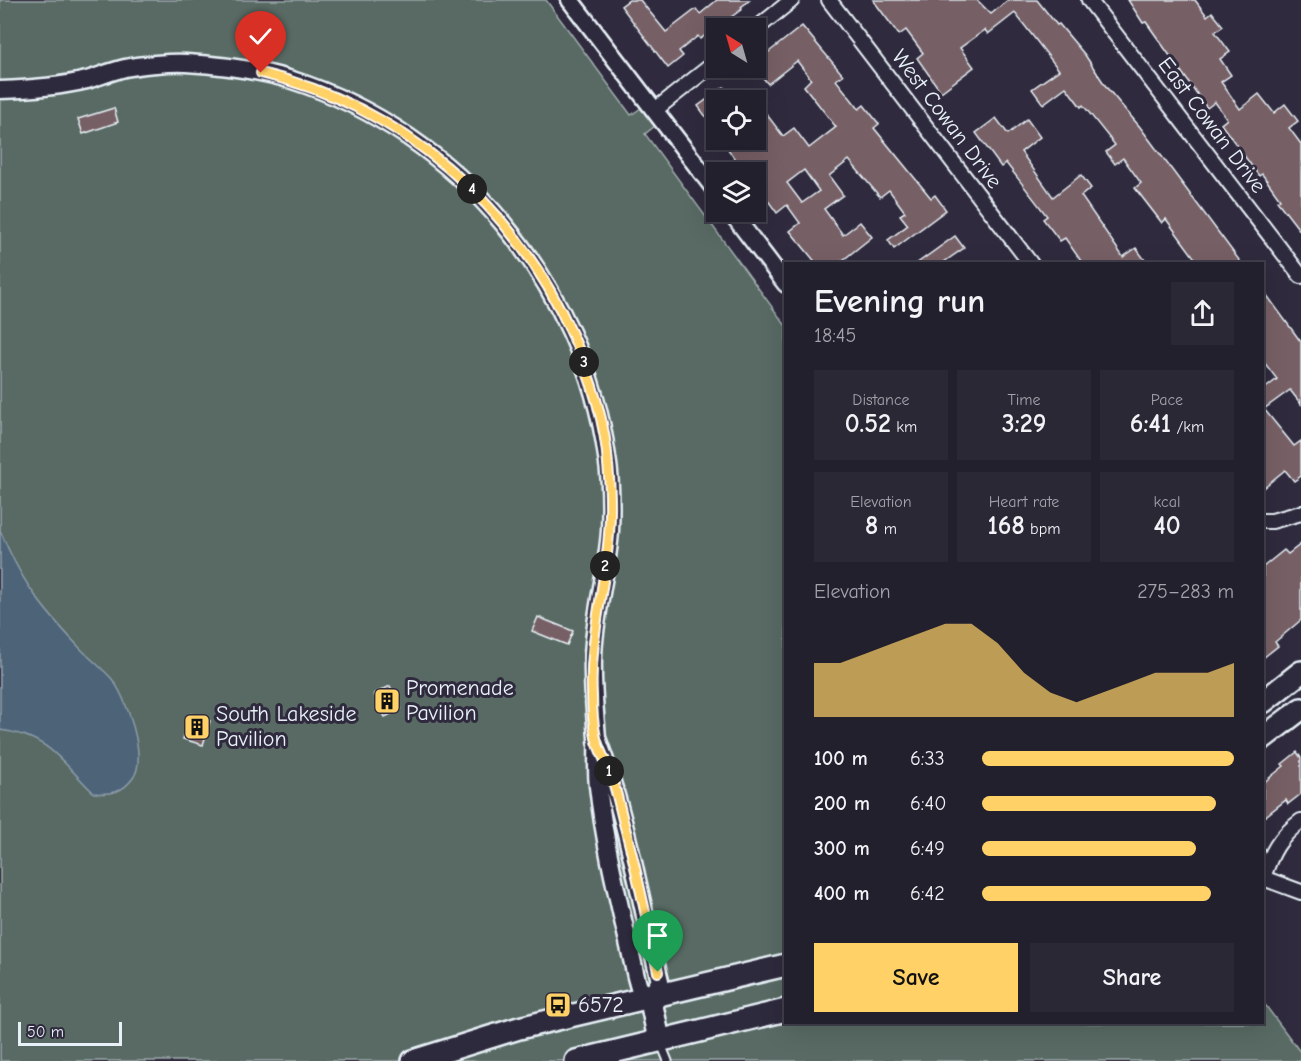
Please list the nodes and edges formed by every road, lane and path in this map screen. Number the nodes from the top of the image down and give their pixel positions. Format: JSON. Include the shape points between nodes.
{"nodes":[{"id":1,"x":570,"y":0,"type":"edge"},
{"id":2,"x":792,"y":0,"type":"edge"},
{"id":3,"x":829,"y":0,"type":"edge"},
{"id":4,"x":1089,"y":0,"type":"edge"},
{"id":5,"x":766,"y":21,"type":"edge"},
{"id":6,"x":706,"y":70,"type":"edge"},
{"id":7,"x":0,"y":90,"type":"edge"},
{"id":8,"x":655,"y":110,"type":"junction"},
{"id":9,"x":706,"y":177,"type":"edge"},
{"id":10,"x":739,"y":222,"type":"edge"},
{"id":11,"x":1029,"y":262,"type":"edge"},
{"id":12,"x":1301,"y":276,"type":"edge"},
{"id":13,"x":784,"y":281,"type":"edge"},
{"id":14,"x":1301,"y":513,"type":"edge"},
{"id":15,"x":1264,"y":521,"type":"edge"},
{"id":16,"x":1301,"y":672,"type":"edge"},
{"id":17,"x":1264,"y":701,"type":"edge"},
{"id":18,"x":1301,"y":709,"type":"edge"},
{"id":19,"x":1264,"y":737,"type":"edge"},
{"id":20,"x":1301,"y":821,"type":"edge"},
{"id":21,"x":1264,"y":875,"type":"edge"},
{"id":22,"x":1264,"y":878,"type":"edge"},
{"id":23,"x":1301,"y":892,"type":"edge"},
{"id":24,"x":784,"y":965,"type":"edge"},
{"id":25,"x":650,"y":996,"type":"junction"},
{"id":26,"x":784,"y":1010,"type":"edge"},
{"id":27,"x":659,"y":1040,"type":"junction"},
{"id":28,"x":413,"y":1061,"type":"edge"},
{"id":29,"x":576,"y":1061,"type":"edge"},
{"id":30,"x":668,"y":1061,"type":"edge"}],
"edges":[{"from":1,"to":8,"type":"street"},
{"from":2,"to":5,"type":"street"},
{"from":3,"to":11,"type":"street","name":"West Cowan Drive"},
{"from":4,"to":12,"type":"street","name":"East Cowan Drive"},
{"from":6,"to":8,"type":"street"},
{"from":7,"to":25,"type":"street","via":[[43,88],[128,68],[183,63],[291,80],[324,92],[415,140],[481,198],[532,259],[588,372],[603,430],[610,532],[593,653],[597,781],[639,988]]},
{"from":8,"to":9,"type":"street"},
{"from":10,"to":13,"type":"street"},
{"from":14,"to":15,"type":"street"},
{"from":16,"to":17,"type":"main road"},
{"from":18,"to":19,"type":"main road"},
{"from":20,"to":21,"type":"street","via":[[1282,837],[1270,855]]},
{"from":22,"to":23,"type":"street"},
{"from":24,"to":25,"type":"main road"},
{"from":25,"to":27,"type":"main road"},
{"from":25,"to":28,"type":"main road"},
{"from":26,"to":27,"type":"main road"},
{"from":27,"to":29,"type":"main road"},
{"from":27,"to":30,"type":"lane"}]}
